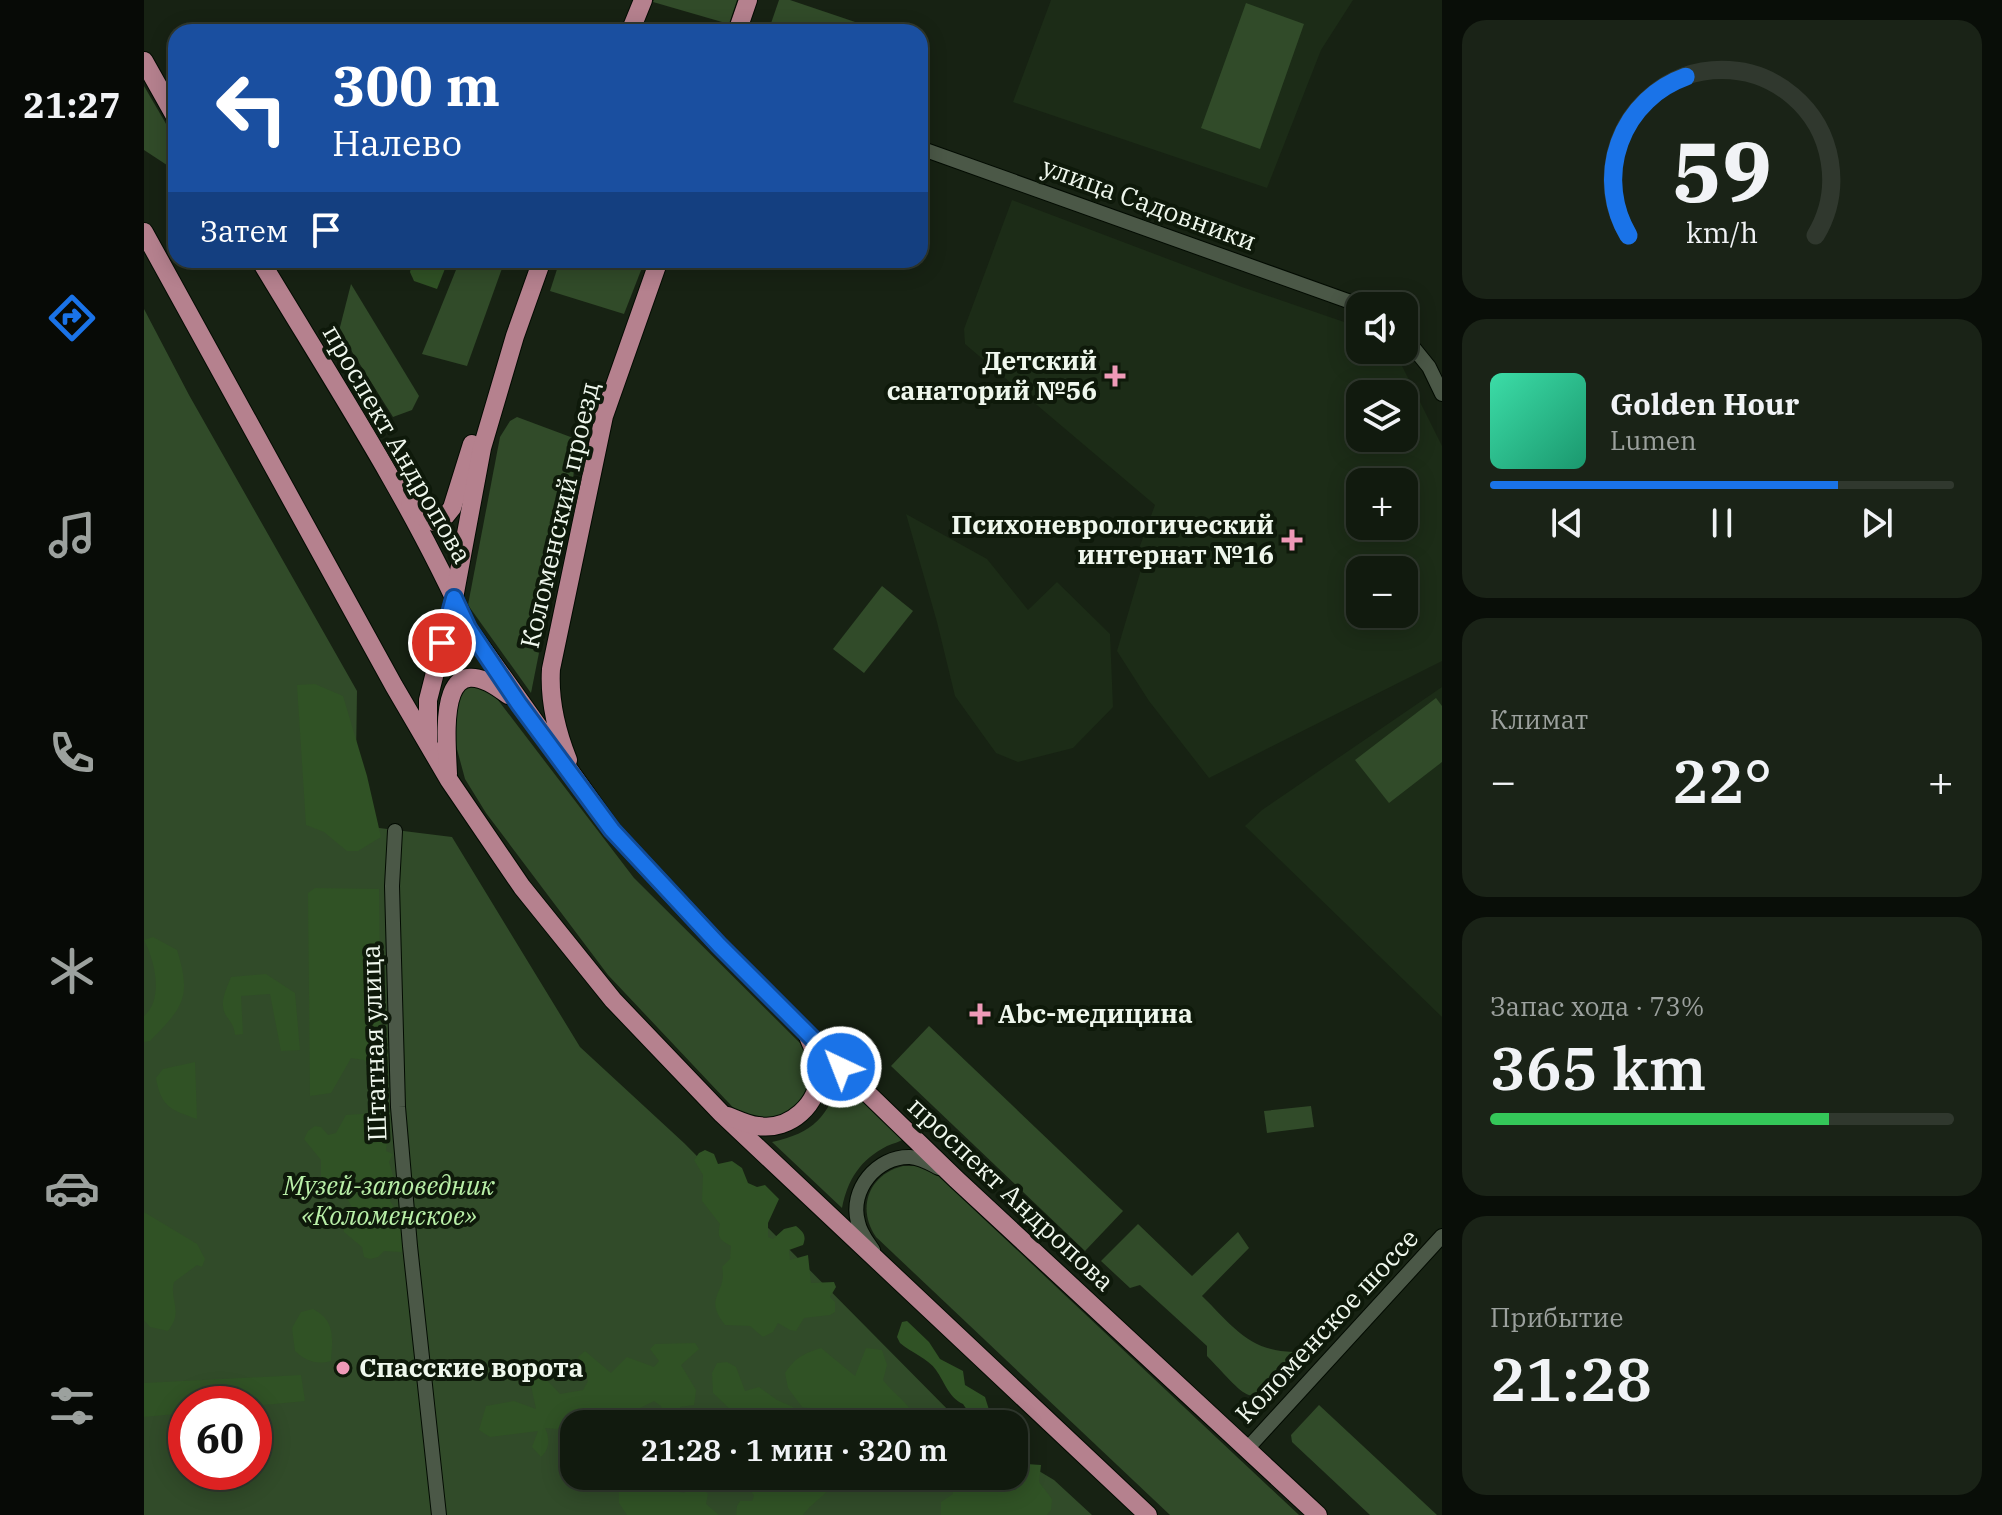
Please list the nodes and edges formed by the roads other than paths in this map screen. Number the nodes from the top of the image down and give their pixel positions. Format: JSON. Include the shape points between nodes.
{"nodes":[{"id":1,"x":643,"y":0,"type":"edge"},
{"id":2,"x":748,"y":0,"type":"edge"},
{"id":3,"x":633,"y":24,"type":"edge"},
{"id":4,"x":740,"y":24,"type":"edge"},
{"id":5,"x":144,"y":61,"type":"edge"},
{"id":6,"x":168,"y":104,"type":"edge"},
{"id":7,"x":928,"y":151,"type":"edge"},
{"id":8,"x":144,"y":232,"type":"edge"},
{"id":9,"x":265,"y":268,"type":"edge"},
{"id":10,"x":539,"y":268,"type":"edge"},
{"id":11,"x":656,"y":268,"type":"edge"},
{"id":12,"x":1346,"y":300,"type":"edge"},
{"id":13,"x":1418,"y":353,"type":"edge"},
{"id":14,"x":1442,"y":394,"type":"edge"},
{"id":15,"x":489,"y":420,"type":"junction"},
{"id":16,"x":396,"y":490,"type":"junction"},
{"id":17,"x":454,"y":598,"type":"junction"},
{"id":18,"x":519,"y":704,"type":"junction"},
{"id":19,"x":428,"y":744,"type":"junction"},
{"id":20,"x":449,"y":780,"type":"junction"},
{"id":21,"x":577,"y":783,"type":"junction"},
{"id":22,"x":395,"y":831,"type":"dead end"},
{"id":23,"x":805,"y":1029,"type":"junction"},
{"id":24,"x":722,"y":1114,"type":"junction"},
{"id":25,"x":956,"y":1179,"type":"junction"},
{"id":26,"x":1442,"y":1236,"type":"edge"},
{"id":27,"x":886,"y":1270,"type":"junction"},
{"id":28,"x":1247,"y":1449,"type":"junction"},
{"id":29,"x":439,"y":1515,"type":"edge"},
{"id":30,"x":1148,"y":1515,"type":"edge"},
{"id":31,"x":1318,"y":1515,"type":"edge"}],
"edges":[{"from":1,"to":3,"type":"main road"},
{"from":2,"to":4,"type":"main road"},
{"from":5,"to":6,"type":"main road"},
{"from":7,"to":12,"type":"street","name":"улица Садовники"},
{"from":8,"to":19,"type":"main road"},
{"from":9,"to":16,"type":"main road","name":"проспект Андропова"},
{"from":10,"to":15,"type":"main road"},
{"from":11,"to":21,"type":"main road","name":"Коломенский проезд","via":[[604,416],[551,669],[557,730]]},
{"from":13,"to":14,"type":"street"},
{"from":15,"to":16,"type":"main road","via":[[477,430],[452,508],[440,523],[422,516]]},
{"from":15,"to":17,"type":"main road"},
{"from":16,"to":17,"type":"main road","name":"проспект Андропова"},
{"from":17,"to":18,"type":"main road","name":"проспект Андропова"},
{"from":17,"to":19,"type":"main road","via":[[428,700]]},
{"from":18,"to":20,"type":"main road","via":[[485,679],[459,682],[451,692],[446,722]]},
{"from":18,"to":21,"type":"main road","name":"проспект Андропова"},
{"from":19,"to":20,"type":"main road"},
{"from":20,"to":24,"type":"main road","via":[[522,887],[602,988]]},
{"from":21,"to":23,"type":"main road","name":"проспект Андропова","via":[[653,875]]},
{"from":22,"to":29,"type":"street","name":"Штатная улица","via":[[398,1107]]},
{"from":23,"to":24,"type":"main road","via":[[819,1070],[805,1109],[772,1126]]},
{"from":23,"to":25,"type":"main road","name":"проспект Андропова"},
{"from":24,"to":27,"type":"main road"},
{"from":25,"to":27,"type":"street","via":[[925,1160],[908,1157],[884,1163],[865,1181],[858,1198],[858,1225]]},
{"from":25,"to":28,"type":"main road","name":"проспект Андропова"},
{"from":26,"to":28,"type":"street","name":"Коломенское шоссе"},
{"from":27,"to":30,"type":"main road"},
{"from":28,"to":31,"type":"main road","name":"проспект Андропова"}]}
